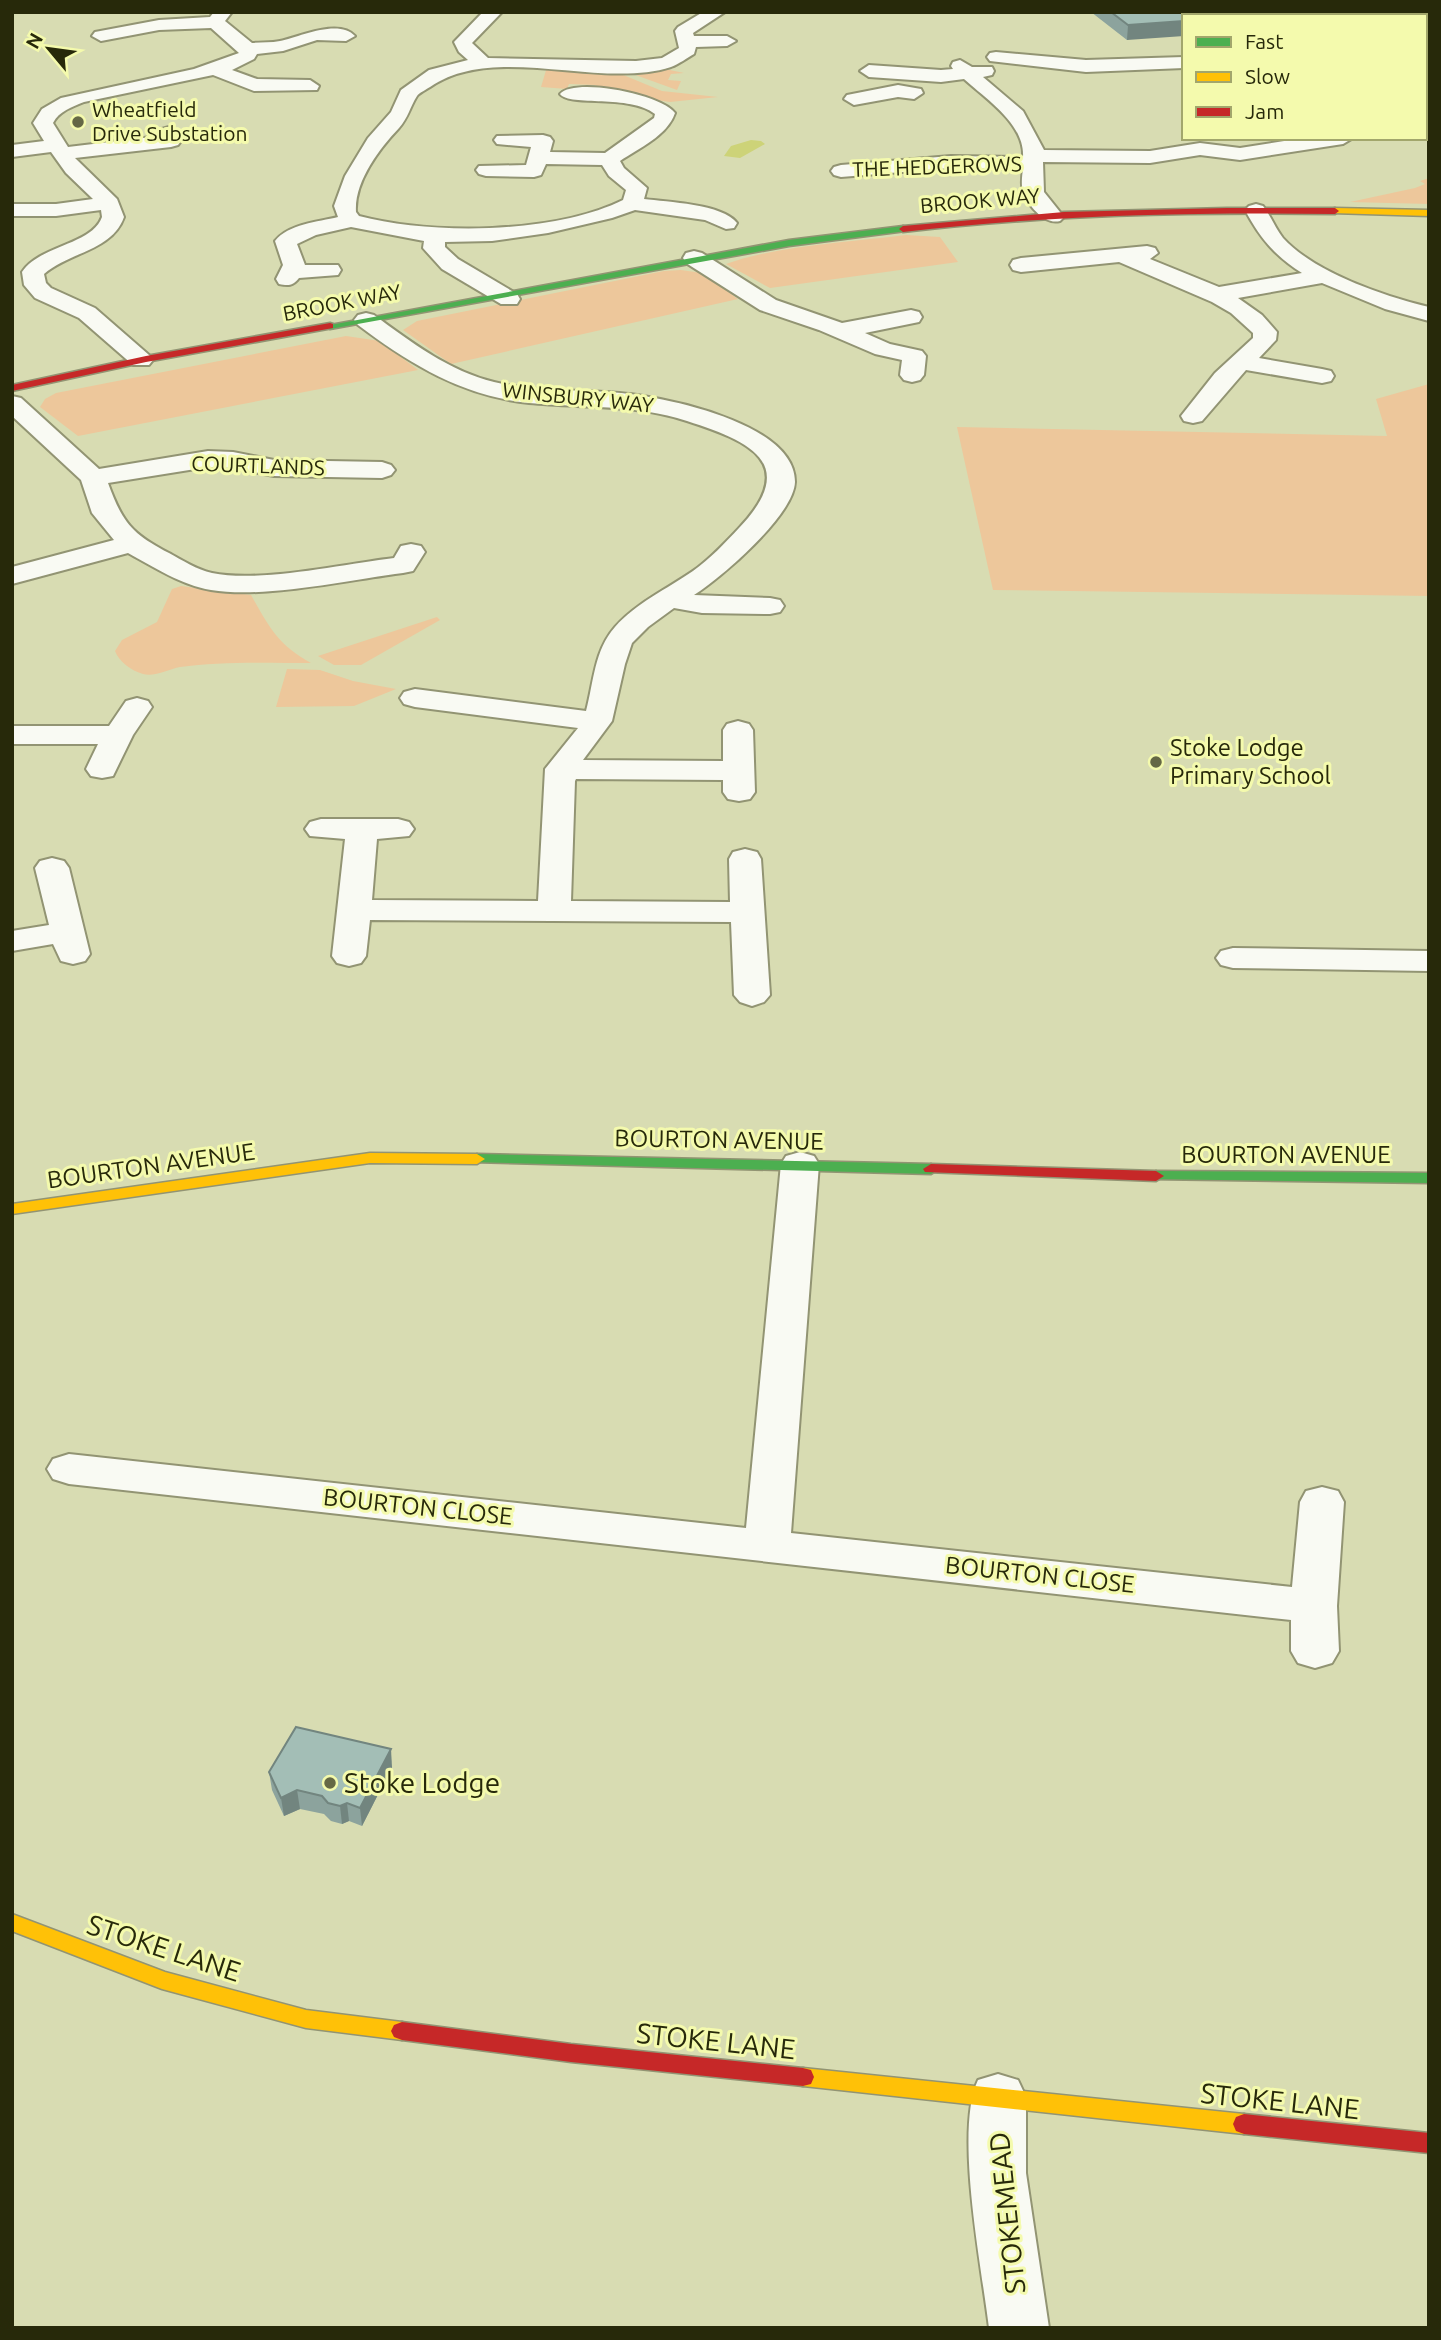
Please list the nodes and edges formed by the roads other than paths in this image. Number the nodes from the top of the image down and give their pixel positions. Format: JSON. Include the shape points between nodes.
{"nodes":[{"id":1,"x":135,"y":12,"type":"edge"},
{"id":2,"x":493,"y":12,"type":"edge"},
{"id":3,"x":716,"y":12,"type":"edge"},
{"id":4,"x":219,"y":17,"type":"edge"},
{"id":5,"x":159,"y":25,"type":"junction"},
{"id":6,"x":101,"y":36,"type":"dead end"},
{"id":7,"x":346,"y":36,"type":"dead end"},
{"id":8,"x":727,"y":41,"type":"dead end"},
{"id":9,"x":688,"y":42,"type":"junction"},
{"id":10,"x":247,"y":48,"type":"junction"},
{"id":11,"x":996,"y":57,"type":"dead end"},
{"id":12,"x":1182,"y":62,"type":"edge"},
{"id":13,"x":484,"y":64,"type":"junction"},
{"id":14,"x":217,"y":70,"type":"junction"},
{"id":15,"x":963,"y":70,"type":"junction"},
{"id":16,"x":869,"y":71,"type":"dead end"},
{"id":17,"x":1034,"y":78,"type":"dead end"},
{"id":18,"x":900,"y":82,"type":"junction"},
{"id":19,"x":141,"y":83,"type":"junction"},
{"id":20,"x":310,"y":86,"type":"dead end"},
{"id":21,"x":165,"y":94,"type":"dead end"},
{"id":22,"x":569,"y":94,"type":"dead end"},
{"id":23,"x":922,"y":94,"type":"dead end"},
{"id":24,"x":854,"y":99,"type":"dead end"},
{"id":25,"x":682,"y":102,"type":"dead end"},
{"id":26,"x":660,"y":106,"type":"junction"},
{"id":27,"x":173,"y":139,"type":"dead end"},
{"id":28,"x":504,"y":140,"type":"dead end"},
{"id":29,"x":1330,"y":140,"type":"edge"},
{"id":30,"x":61,"y":149,"type":"junction"},
{"id":31,"x":12,"y":150,"type":"edge"},
{"id":32,"x":538,"y":159,"type":"junction"},
{"id":33,"x":609,"y":159,"type":"junction"},
{"id":34,"x":1034,"y":160,"type":"junction"},
{"id":35,"x":486,"y":170,"type":"dead end"},
{"id":36,"x":841,"y":171,"type":"dead end"},
{"id":37,"x":110,"y":203,"type":"junction"},
{"id":38,"x":632,"y":203,"type":"junction"},
{"id":39,"x":12,"y":210,"type":"edge"},
{"id":40,"x":1256,"y":210,"type":"junction"},
{"id":41,"x":1429,"y":213,"type":"edge"},
{"id":42,"x":1053,"y":216,"type":"junction"},
{"id":43,"x":351,"y":221,"type":"junction"},
{"id":44,"x":726,"y":223,"type":"dead end"},
{"id":45,"x":435,"y":235,"type":"junction"},
{"id":46,"x":1163,"y":251,"type":"dead end"},
{"id":47,"x":1123,"y":256,"type":"junction"},
{"id":48,"x":694,"y":258,"type":"junction"},
{"id":49,"x":1021,"y":265,"type":"dead end"},
{"id":50,"x":330,"y":270,"type":"dead end"},
{"id":51,"x":1325,"y":276,"type":"junction"},
{"id":52,"x":1214,"y":295,"type":"junction"},
{"id":53,"x":504,"y":296,"type":"junction"},
{"id":54,"x":1427,"y":313,"type":"edge"},
{"id":55,"x":911,"y":317,"type":"dead end"},
{"id":56,"x":370,"y":323,"type":"junction"},
{"id":57,"x":842,"y":330,"type":"junction"},
{"id":58,"x":920,"y":361,"type":"dead end"},
{"id":59,"x":1241,"y":362,"type":"junction"},
{"id":60,"x":147,"y":363,"type":"junction"},
{"id":61,"x":1322,"y":376,"type":"dead end"},
{"id":62,"x":12,"y":388,"type":"edge"},
{"id":63,"x":12,"y":397,"type":"edge"},
{"id":64,"x":12,"y":403,"type":"edge"},
{"id":65,"x":1193,"y":416,"type":"dead end"},
{"id":66,"x":389,"y":471,"type":"dead end"},
{"id":67,"x":93,"y":478,"type":"junction"},
{"id":68,"x":131,"y":544,"type":"junction"},
{"id":69,"x":412,"y":563,"type":"dead end"},
{"id":70,"x":12,"y":576,"type":"edge"},
{"id":71,"x":671,"y":599,"type":"junction"},
{"id":72,"x":770,"y":606,"type":"dead end"},
{"id":73,"x":415,"y":698,"type":"dead end"},
{"id":74,"x":136,"y":707,"type":"dead end"},
{"id":75,"x":597,"y":721,"type":"junction"},
{"id":76,"x":737,"y":730,"type":"dead end"},
{"id":77,"x":12,"y":734,"type":"edge"},
{"id":78,"x":118,"y":735,"type":"junction"},
{"id":79,"x":102,"y":769,"type":"dead end"},
{"id":80,"x":561,"y":769,"type":"junction"},
{"id":81,"x":321,"y":829,"type":"dead end"},
{"id":82,"x":362,"y":829,"type":"junction"},
{"id":83,"x":398,"y":829,"type":"dead end"},
{"id":84,"x":746,"y":859,"type":"dead end"},
{"id":85,"x":52,"y":868,"type":"dead end"},
{"id":86,"x":354,"y":911,"type":"junction"},
{"id":87,"x":554,"y":911,"type":"junction"},
{"id":88,"x":748,"y":912,"type":"junction"},
{"id":89,"x":12,"y":941,"type":"edge"},
{"id":90,"x":349,"y":956,"type":"dead end"},
{"id":91,"x":1233,"y":958,"type":"dead end"},
{"id":92,"x":1429,"y":961,"type":"edge"},
{"id":93,"x":751,"y":995,"type":"dead end"},
{"id":94,"x":800,"y":1164,"type":"junction"},
{"id":95,"x":1429,"y":1178,"type":"edge"},
{"id":96,"x":12,"y":1209,"type":"edge"},
{"id":97,"x":69,"y":1469,"type":"dead end"},
{"id":98,"x":1322,"y":1502,"type":"dead end"},
{"id":99,"x":766,"y":1545,"type":"junction"},
{"id":100,"x":1314,"y":1606,"type":"junction"},
{"id":101,"x":1315,"y":1651,"type":"dead end"},
{"id":102,"x":12,"y":1922,"type":"edge"},
{"id":103,"x":998,"y":2097,"type":"junction"},
{"id":104,"x":1429,"y":2143,"type":"edge"},
{"id":105,"x":1019,"y":2328,"type":"edge"}],
"edges":[{"from":1,"to":5,"type":"street"},
{"from":2,"to":13,"type":"street","via":[[463,42]]},
{"from":3,"to":9,"type":"street","via":[[684,31]]},
{"from":4,"to":5,"type":"street"},
{"from":4,"to":10,"type":"street"},
{"from":5,"to":6,"type":"street"},
{"from":7,"to":10,"type":"street","via":[[316,35],[283,46]]},
{"from":8,"to":9,"type":"street"},
{"from":9,"to":13,"type":"street","via":[[682,57],[640,67],[547,61]]},
{"from":10,"to":14,"type":"street","via":[[243,61]]},
{"from":11,"to":12,"type":"street","via":[[1086,66]]},
{"from":13,"to":43,"type":"street","via":[[437,75],[408,94],[398,120],[367,155],[345,200],[344,211]]},
{"from":14,"to":19,"type":"street"},
{"from":14,"to":20,"type":"street","via":[[260,90]]},
{"from":15,"to":17,"type":"street","via":[[1012,69]]},
{"from":15,"to":18,"type":"street"},
{"from":15,"to":34,"type":"street","name":"THE HEDGEROWS","via":[[1016,116],[1034,146]]},
{"from":16,"to":18,"type":"street"},
{"from":18,"to":23,"type":"street"},
{"from":18,"to":24,"type":"street"},
{"from":19,"to":21,"type":"street"},
{"from":19,"to":30,"type":"street","via":[[78,97],[53,110],[43,122]]},
{"from":22,"to":26,"type":"street","via":[[617,96]]},
{"from":25,"to":26,"type":"street"},
{"from":26,"to":33,"type":"street","via":[[665,119]]},
{"from":27,"to":30,"type":"street"},
{"from":28,"to":32,"type":"street","via":[[543,141]]},
{"from":29,"to":34,"type":"street","via":[[1240,154],[1200,149],[1150,157]]},
{"from":30,"to":31,"type":"street"},
{"from":30,"to":37,"type":"street","via":[[78,175]]},
{"from":32,"to":33,"type":"street"},
{"from":32,"to":35,"type":"street","via":[[534,171]]},
{"from":33,"to":38,"type":"street","via":[[616,172],[637,188]]},
{"from":34,"to":36,"type":"street","name":"THE HEDGEROWS"},
{"from":34,"to":42,"type":"street","name":"THE HEDGEROWS","via":[[1034,193]]},
{"from":37,"to":39,"type":"street"},
{"from":37,"to":60,"type":"street","via":[[113,217],[109,226],[100,235],[53,256],[33,272],[35,285],[87,313]]},
{"from":38,"to":44,"type":"street","via":[[710,215]]},
{"from":38,"to":45,"type":"street","via":[[610,213],[512,232]]},
{"from":40,"to":41,"type":"street","name":"BROOK WAY"},
{"from":40,"to":42,"type":"street","name":"BROOK WAY"},
{"from":40,"to":51,"type":"street","via":[[1278,246]]},
{"from":42,"to":48,"type":"street","name":"BROOK WAY","via":[[874,233]]},
{"from":43,"to":45,"type":"street"},
{"from":43,"to":50,"type":"street","via":[[309,230],[286,241],[295,266],[290,275]]},
{"from":45,"to":53,"type":"street","via":[[434,248],[450,264]]},
{"from":46,"to":47,"type":"street"},
{"from":47,"to":49,"type":"street"},
{"from":47,"to":52,"type":"street"},
{"from":48,"to":53,"type":"street","name":"BROOK WAY"},
{"from":48,"to":57,"type":"street","via":[[768,305]]},
{"from":51,"to":52,"type":"street"},
{"from":51,"to":54,"type":"street"},
{"from":52,"to":59,"type":"street","via":[[1260,324],[1265,332],[1264,340]]},
{"from":53,"to":56,"type":"street","name":"BROOK WAY"},
{"from":55,"to":57,"type":"street"},
{"from":56,"to":60,"type":"street","name":"BROOK WAY"},
{"from":56,"to":71,"type":"street","name":"WINSBURY WAY","via":[[457,380],[522,396],[622,400],[665,407],[723,425],[763,446],[778,462],[782,481],[768,511],[720,563]]},
{"from":57,"to":58,"type":"street"},
{"from":59,"to":61,"type":"street"},
{"from":59,"to":65,"type":"street"},
{"from":60,"to":62,"type":"street","name":"BROOK WAY"},
{"from":60,"to":63,"type":"street","name":"BROOK WAY"},
{"from":64,"to":67,"type":"street"},
{"from":66,"to":67,"type":"street","name":"COURTLANDS","via":[[274,468],[208,459]]},
{"from":67,"to":68,"type":"street","via":[[105,513]]},
{"from":68,"to":69,"type":"street","via":[[191,576],[238,584]]},
{"from":68,"to":70,"type":"street"},
{"from":71,"to":72,"type":"street","via":[[722,614]]},
{"from":71,"to":75,"type":"street","name":"WINSBURY WAY","via":[[624,634],[610,657]]},
{"from":73,"to":75,"type":"street","via":[[452,714]]},
{"from":74,"to":78,"type":"street"},
{"from":75,"to":80,"type":"street","name":"WINSBURY WAY"},
{"from":76,"to":80,"type":"street","via":[[739,781]]},
{"from":77,"to":78,"type":"street"},
{"from":78,"to":79,"type":"street"},
{"from":80,"to":87,"type":"street"},
{"from":81,"to":82,"type":"street"},
{"from":82,"to":83,"type":"street"},
{"from":82,"to":86,"type":"street"},
{"from":84,"to":88,"type":"street"},
{"from":85,"to":89,"type":"street","via":[[70,943]]},
{"from":86,"to":87,"type":"street"},
{"from":86,"to":90,"type":"street"},
{"from":87,"to":88,"type":"street"},
{"from":88,"to":93,"type":"street"},
{"from":91,"to":92,"type":"street","via":[[1282,948]]},
{"from":94,"to":95,"type":"street","name":"BOURTON AVENUE","via":[[1172,1177]]},
{"from":94,"to":96,"type":"street","name":"BOURTON AVENUE","via":[[370,1158]]},
{"from":94,"to":99,"type":"street"},
{"from":97,"to":99,"type":"street","name":"BOURTON CLOSE"},
{"from":98,"to":100,"type":"street"},
{"from":99,"to":100,"type":"street","name":"BOURTON CLOSE"},
{"from":100,"to":101,"type":"street"},
{"from":102,"to":103,"type":"street","name":"STOKE LANE","via":[[162,1980],[306,2019],[584,2054]]},
{"from":103,"to":104,"type":"street","name":"STOKE LANE"},
{"from":103,"to":105,"type":"street","name":"STOKEMEAD","via":[[998,2173]]}]}
